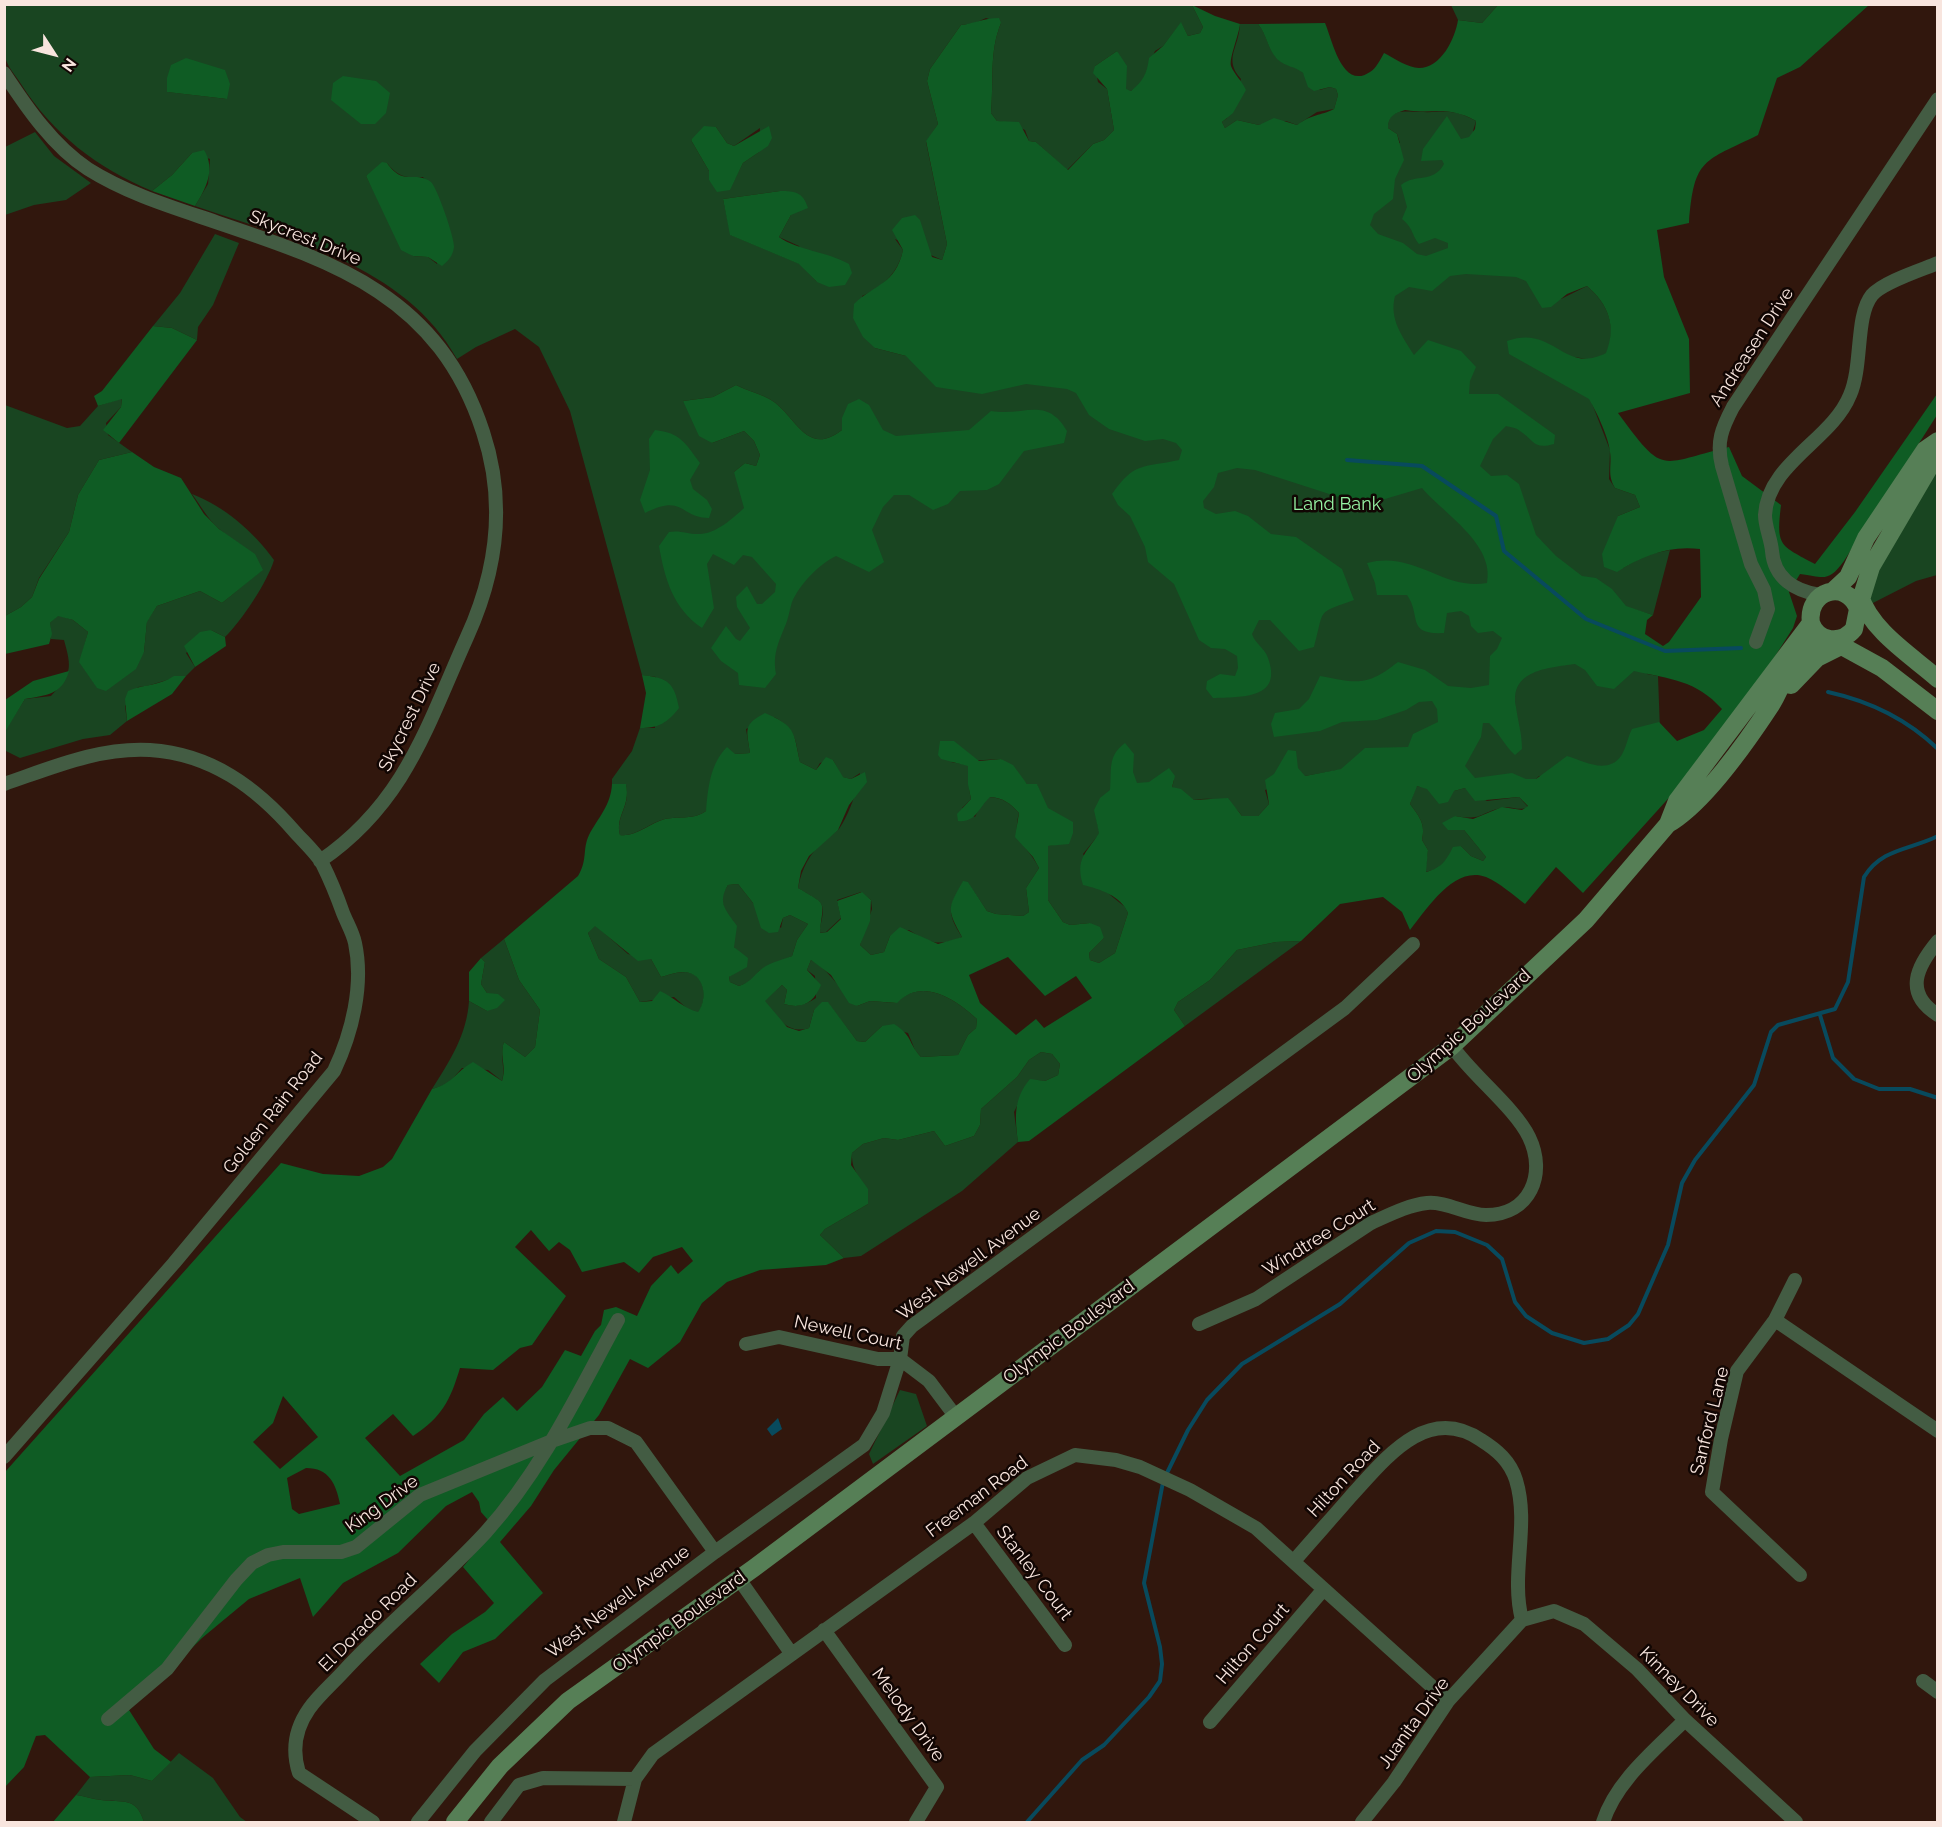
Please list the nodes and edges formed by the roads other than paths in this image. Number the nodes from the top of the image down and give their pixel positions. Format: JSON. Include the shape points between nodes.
{"nodes":[{"id":1,"x":4,"y":73,"type":"edge"},
{"id":2,"x":1938,"y":99,"type":"edge"},
{"id":3,"x":1938,"y":263,"type":"edge"},
{"id":4,"x":1938,"y":441,"type":"edge"},
{"id":5,"x":1816,"y":601,"type":"junction"},
{"id":6,"x":1859,"y":609,"type":"junction"},
{"id":7,"x":1833,"y":641,"type":"junction"},
{"id":8,"x":1755,"y":642,"type":"dead end"},
{"id":9,"x":1938,"y":679,"type":"edge"},
{"id":10,"x":1938,"y":686,"type":"edge"},
{"id":11,"x":1938,"y":711,"type":"edge"},
{"id":12,"x":4,"y":784,"type":"edge"},
{"id":13,"x":1668,"y":824,"type":"junction"},
{"id":14,"x":320,"y":861,"type":"junction"},
{"id":15,"x":1938,"y":941,"type":"edge"},
{"id":16,"x":1413,"y":944,"type":"dead end"},
{"id":17,"x":1938,"y":1015,"type":"edge"},
{"id":18,"x":1452,"y":1046,"type":"junction"},
{"id":19,"x":1795,"y":1280,"type":"dead end"},
{"id":20,"x":618,"y":1320,"type":"dead end"},
{"id":21,"x":1775,"y":1320,"type":"junction"},
{"id":22,"x":1199,"y":1324,"type":"dead end"},
{"id":23,"x":746,"y":1344,"type":"dead end"},
{"id":24,"x":900,"y":1359,"type":"junction"},
{"id":25,"x":956,"y":1417,"type":"junction"},
{"id":26,"x":1937,"y":1431,"type":"edge"},
{"id":27,"x":552,"y":1441,"type":"junction"},
{"id":28,"x":4,"y":1457,"type":"edge"},
{"id":29,"x":974,"y":1523,"type":"junction"},
{"id":30,"x":715,"y":1552,"type":"junction"},
{"id":31,"x":1294,"y":1561,"type":"junction"},
{"id":32,"x":1800,"y":1575,"type":"dead end"},
{"id":33,"x":739,"y":1579,"type":"junction"},
{"id":34,"x":1323,"y":1590,"type":"junction"},
{"id":35,"x":1521,"y":1620,"type":"junction"},
{"id":36,"x":824,"y":1630,"type":"junction"},
{"id":37,"x":1065,"y":1645,"type":"dead end"},
{"id":38,"x":791,"y":1653,"type":"junction"},
{"id":39,"x":1923,"y":1681,"type":"dead end"},
{"id":40,"x":1938,"y":1692,"type":"edge"},
{"id":41,"x":1448,"y":1701,"type":"junction"},
{"id":42,"x":108,"y":1719,"type":"dead end"},
{"id":43,"x":1685,"y":1720,"type":"junction"},
{"id":44,"x":1210,"y":1722,"type":"dead end"},
{"id":45,"x":635,"y":1779,"type":"junction"},
{"id":46,"x":373,"y":1822,"type":"edge"},
{"id":47,"x":418,"y":1822,"type":"edge"},
{"id":48,"x":455,"y":1822,"type":"edge"},
{"id":49,"x":491,"y":1822,"type":"edge"},
{"id":50,"x":624,"y":1822,"type":"edge"},
{"id":51,"x":916,"y":1822,"type":"edge"},
{"id":52,"x":1362,"y":1822,"type":"edge"},
{"id":53,"x":1603,"y":1822,"type":"edge"},
{"id":54,"x":1796,"y":1822,"type":"edge"}],
"edges":[{"from":1,"to":14,"type":"street","name":"Skycrest Drive","via":[[30,113],[87,168],[142,197],[345,269],[394,301],[446,355],[477,412],[491,462],[496,499],[496,537],[487,588],[401,780],[362,828]]},
{"from":2,"to":8,"type":"street","name":"Andreasen Drive","via":[[1733,407],[1719,437],[1722,466],[1768,609]]},
{"from":3,"to":5,"type":"street","via":[[1878,290],[1863,308],[1858,368],[1850,396],[1827,428],[1777,481],[1768,499],[1765,516],[1779,576]]},
{"from":4,"to":5,"type":"main road","name":"Olympic Boulevard","via":[[1925,450],[1866,538],[1848,577]]},
{"from":4,"to":6,"type":"main road","name":"Olympic Boulevard","via":[[1936,456],[1871,567]]},
{"from":5,"to":6,"type":"main road","via":[[1849,596]]},
{"from":5,"to":7,"type":"main road","via":[[1816,632]]},
{"from":5,"to":13,"type":"main road","name":"Olympic Boulevard","via":[[1677,801]]},
{"from":6,"to":7,"type":"main road","name":"Olympic Boulevard","via":[[1848,635]]},
{"from":6,"to":9,"type":"main road","via":[[1866,610],[1887,635]]},
{"from":6,"to":10,"type":"main road","via":[[1892,654]]},
{"from":7,"to":11,"type":"main road","via":[[1882,668]]},
{"from":7,"to":13,"type":"main road","name":"Olympic Boulevard","via":[[1773,704],[1686,814]]},
{"from":12,"to":14,"type":"street","name":"Golden Rain Road","via":[[92,755],[122,750],[177,754],[208,763],[257,792]]},
{"from":13,"to":18,"type":"main road","name":"Olympic Boulevard","via":[[1586,920]]},
{"from":14,"to":28,"type":"street","name":"Golden Rain Road","via":[[355,943],[357,994],[345,1048],[333,1071],[174,1263]]},
{"from":15,"to":17,"type":"street","via":[[1922,960],[1916,975],[1923,1001]]},
{"from":16,"to":24,"type":"street","name":"West Newell Avenue","via":[[1345,1008],[912,1326],[903,1335]]},
{"from":18,"to":22,"type":"street","name":"Windtree Court","via":[[1529,1137],[1538,1173],[1527,1196],[1513,1208],[1493,1214],[1474,1214],[1430,1203],[1371,1222],[1256,1299]]},
{"from":18,"to":25,"type":"main road","name":"Olympic Boulevard"},
{"from":19,"to":21,"type":"street"},
{"from":20,"to":27,"type":"street","name":"El Dorado Road"},
{"from":21,"to":26,"type":"street"},
{"from":21,"to":32,"type":"street","name":"Sanford Lane","via":[[1737,1371],[1712,1492]]},
{"from":23,"to":24,"type":"street","name":"Newell Court","via":[[779,1337],[878,1359]]},
{"from":24,"to":25,"type":"street","name":"Newell Court","via":[[929,1381]]},
{"from":24,"to":30,"type":"street","name":"West Newell Avenue","via":[[883,1413],[864,1445]]},
{"from":25,"to":33,"type":"main road","name":"Olympic Boulevard"},
{"from":27,"to":30,"type":"street","name":"King Drive","via":[[590,1428],[608,1428],[625,1434],[636,1442]]},
{"from":27,"to":42,"type":"street","name":"King Drive","via":[[420,1495],[356,1547],[341,1552],[268,1554],[252,1563],[167,1669]]},
{"from":27,"to":46,"type":"street","name":"El Dorado Road","via":[[486,1532],[375,1638],[309,1709],[295,1738],[299,1773]]},
{"from":29,"to":31,"type":"street","name":"Freeman Road","via":[[1027,1478],[1076,1455],[1140,1467],[1190,1490],[1256,1527]]},
{"from":29,"to":36,"type":"street","name":"Freeman Road"},
{"from":29,"to":37,"type":"street","name":"Stanley Court"},
{"from":30,"to":47,"type":"street","name":"West Newell Avenue","via":[[545,1680],[475,1751]]},
{"from":31,"to":34,"type":"street","name":"Freeman Road"},
{"from":31,"to":35,"type":"street","name":"Hilton Road","via":[[1390,1454],[1415,1436],[1452,1427],[1471,1433],[1496,1450],[1516,1479],[1522,1510],[1516,1584]]},
{"from":33,"to":38,"type":"street"},
{"from":33,"to":48,"type":"main road","name":"Olympic Boulevard","via":[[568,1701],[500,1766]]},
{"from":34,"to":41,"type":"street","name":"Freeman Road"},
{"from":34,"to":44,"type":"street","name":"Hilton Court"},
{"from":35,"to":41,"type":"street","name":"Juanita Drive"},
{"from":35,"to":43,"type":"street","name":"Kinney Drive","via":[[1554,1611],[1584,1624],[1637,1669]]},
{"from":36,"to":38,"type":"street","name":"Freeman Road"},
{"from":36,"to":51,"type":"street","name":"Melody Drive","via":[[937,1787]]},
{"from":38,"to":45,"type":"street","name":"Freeman Road","via":[[653,1754]]},
{"from":39,"to":40,"type":"street"},
{"from":41,"to":52,"type":"street","name":"Juanita Drive"},
{"from":43,"to":53,"type":"street","via":[[1622,1787]]},
{"from":43,"to":54,"type":"street","name":"Kinney Drive"},
{"from":45,"to":49,"type":"street","via":[[535,1780],[519,1785]]},
{"from":45,"to":50,"type":"street","name":"Freeman Road"}]}
